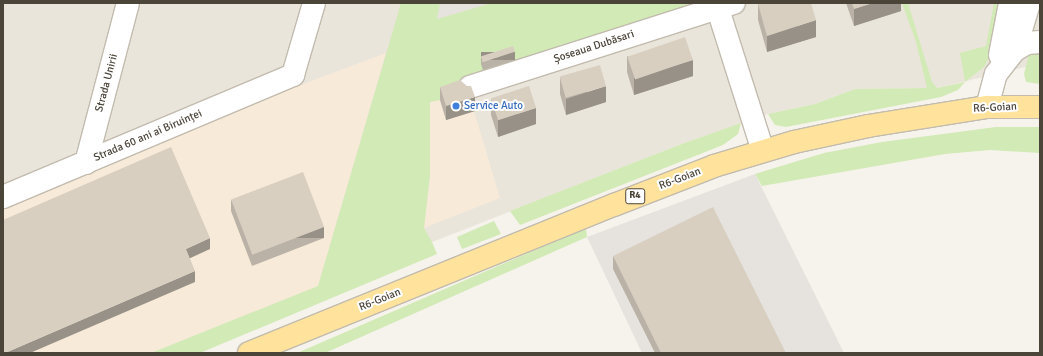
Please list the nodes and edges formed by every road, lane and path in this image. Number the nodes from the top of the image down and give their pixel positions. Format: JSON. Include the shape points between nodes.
{"nodes":[{"id":1,"x":128,"y":3,"type":"edge"},
{"id":2,"x":314,"y":3,"type":"edge"},
{"id":3,"x":1010,"y":3,"type":"edge"},
{"id":4,"x":1029,"y":3,"type":"edge"},
{"id":5,"x":723,"y":5,"type":"edge"},
{"id":6,"x":1040,"y":42,"type":"edge"},
{"id":7,"x":1015,"y":50,"type":"junction"},
{"id":8,"x":996,"y":74,"type":"junction"},
{"id":9,"x":470,"y":87,"type":"edge"},
{"id":10,"x":986,"y":107,"type":"junction"},
{"id":11,"x":1040,"y":107,"type":"edge"},
{"id":12,"x":763,"y":151,"type":"junction"},
{"id":13,"x":86,"y":163,"type":"junction"},
{"id":14,"x":3,"y":197,"type":"edge"},
{"id":15,"x":249,"y":353,"type":"edge"}],
"edges":[{"from":1,"to":13,"type":"street","name":"Strada Unirii"},
{"from":2,"to":13,"type":"street","name":"Strada 60 ani ai Biruinței","via":[[293,75]]},
{"from":3,"to":8,"type":"street"},
{"from":4,"to":7,"type":"street"},
{"from":5,"to":9,"type":"street","name":"Șoseaua Dubăsari"},
{"from":5,"to":12,"type":"street","name":"Șoseaua Dubăsari"},
{"from":6,"to":7,"type":"street","via":[[1027,43]]},
{"from":7,"to":8,"type":"street"},
{"from":8,"to":10,"type":"street"},
{"from":10,"to":11,"type":"main road","name":"R6-Goian","number":"R4"},
{"from":10,"to":12,"type":"main road","name":"R6-Goian","number":"R4","via":[[868,126]]},
{"from":12,"to":15,"type":"main road","name":"R6-Goian","number":"R4","via":[[714,166],[614,205]]},
{"from":13,"to":14,"type":"street","name":"Strada 60 ani ai Biruinței"}]}
